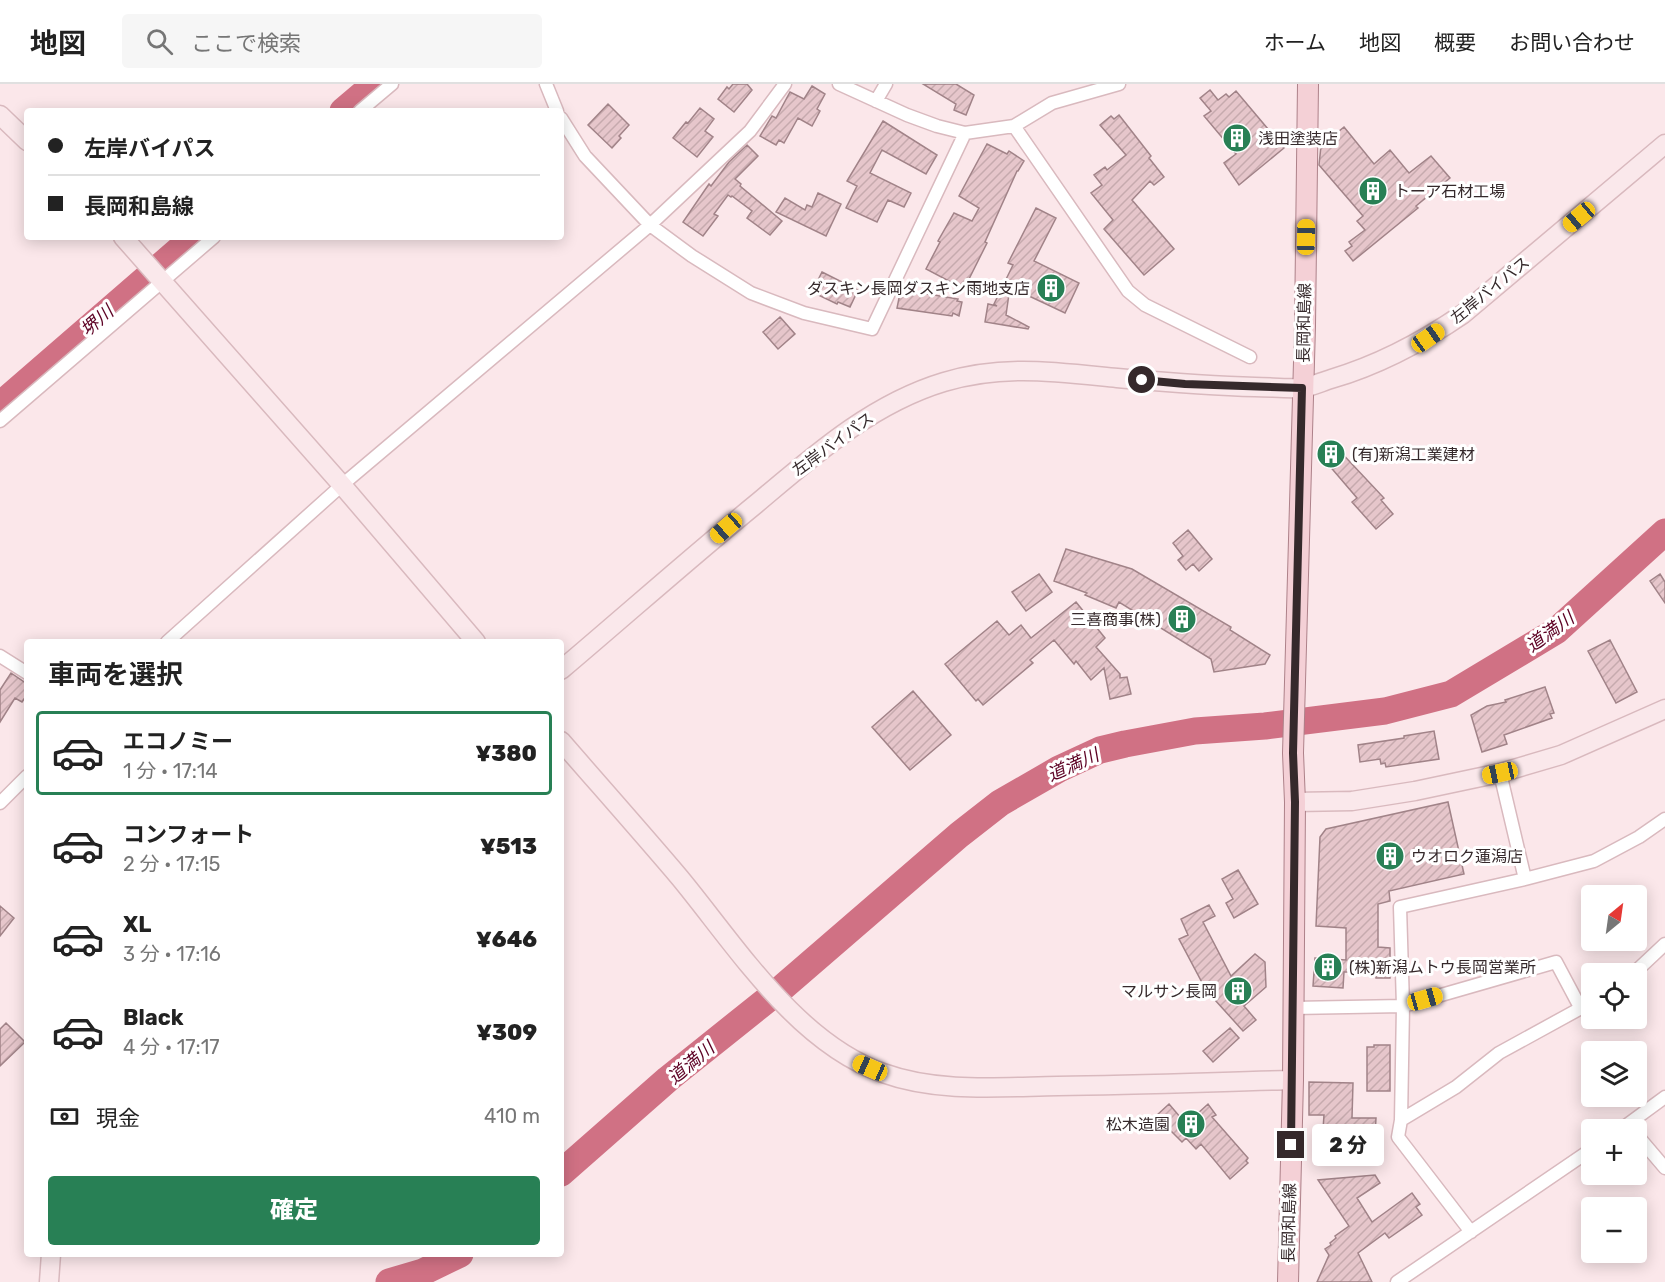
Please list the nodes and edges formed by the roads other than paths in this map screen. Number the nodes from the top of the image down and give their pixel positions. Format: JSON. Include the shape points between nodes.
{"nodes":[{"id":1,"x":392,"y":84,"type":"edge"},
{"id":2,"x":546,"y":84,"type":"edge"},
{"id":3,"x":785,"y":84,"type":"edge"},
{"id":4,"x":839,"y":84,"type":"edge"},
{"id":5,"x":886,"y":84,"type":"edge"},
{"id":6,"x":1119,"y":84,"type":"edge"},
{"id":7,"x":1308,"y":84,"type":"edge"},
{"id":8,"x":876,"y":102,"type":"junction"},
{"id":9,"x":364,"y":108,"type":"edge"},
{"id":10,"x":556,"y":108,"type":"edge"},
{"id":11,"x":0,"y":115,"type":"edge"},
{"id":12,"x":564,"y":123,"type":"edge"},
{"id":13,"x":1014,"y":126,"type":"junction"},
{"id":14,"x":965,"y":133,"type":"junction"},
{"id":15,"x":24,"y":138,"type":"edge"},
{"id":16,"x":1665,"y":144,"type":"edge"},
{"id":17,"x":650,"y":225,"type":"junction"},
{"id":18,"x":126,"y":240,"type":"edge"},
{"id":19,"x":211,"y":240,"type":"edge"},
{"id":20,"x":162,"y":282,"type":"junction"},
{"id":21,"x":1250,"y":357,"type":"dead end"},
{"id":22,"x":1302,"y":388,"type":"junction"},
{"id":23,"x":0,"y":421,"type":"edge"},
{"id":24,"x":342,"y":485,"type":"junction"},
{"id":25,"x":170,"y":639,"type":"edge"},
{"id":26,"x":473,"y":639,"type":"edge"},
{"id":27,"x":0,"y":656,"type":"edge"},
{"id":28,"x":564,"y":667,"type":"edge"},
{"id":29,"x":24,"y":671,"type":"edge"},
{"id":30,"x":1665,"y":709,"type":"edge"},
{"id":31,"x":564,"y":744,"type":"edge"},
{"id":32,"x":1500,"y":773,"type":"junction"},
{"id":33,"x":24,"y":779,"type":"edge"},
{"id":34,"x":1295,"y":802,"type":"junction"},
{"id":35,"x":0,"y":803,"type":"edge"},
{"id":36,"x":1665,"y":819,"type":"edge"},
{"id":37,"x":1525,"y":879,"type":"junction"},
{"id":38,"x":1665,"y":944,"type":"edge"},
{"id":39,"x":1645,"y":963,"type":"edge"},
{"id":40,"x":1581,"y":999,"type":"edge"},
{"id":41,"x":1403,"y":1006,"type":"junction"},
{"id":42,"x":1293,"y":1008,"type":"junction"},
{"id":43,"x":1581,"y":1009,"type":"edge"},
{"id":44,"x":1293,"y":1080,"type":"junction"},
{"id":45,"x":1665,"y":1097,"type":"edge"},
{"id":46,"x":1638,"y":1119,"type":"edge"},
{"id":47,"x":1401,"y":1120,"type":"junction"},
{"id":48,"x":1647,"y":1147,"type":"edge"},
{"id":49,"x":1581,"y":1157,"type":"edge"},
{"id":50,"x":1665,"y":1168,"type":"edge"},
{"id":51,"x":1471,"y":1232,"type":"junction"},
{"id":52,"x":51,"y":1257,"type":"edge"},
{"id":53,"x":49,"y":1282,"type":"edge"},
{"id":54,"x":1288,"y":1282,"type":"edge"},
{"id":55,"x":1397,"y":1282,"type":"edge"}],
"edges":[{"from":1,"to":9,"type":"street"},
{"from":2,"to":10,"type":"street"},
{"from":3,"to":17,"type":"street","via":[[750,131]]},
{"from":4,"to":8,"type":"street"},
{"from":5,"to":8,"type":"street"},
{"from":6,"to":13,"type":"street","via":[[1052,103]]},
{"from":7,"to":22,"type":"main road","name":"長岡和島線"},
{"from":8,"to":14,"type":"street"},
{"from":11,"to":15,"type":"street"},
{"from":12,"to":17,"type":"street","via":[[585,156]]},
{"from":13,"to":14,"type":"street"},
{"from":13,"to":21,"type":"street","via":[[1128,291],[1145,305]]},
{"from":14,"to":17,"type":"street","via":[[872,329],[804,313],[751,293]]},
{"from":16,"to":22,"type":"street","name":"左岸バイパス","via":[[1463,314],[1428,338],[1388,358]]},
{"from":17,"to":24,"type":"street"},
{"from":18,"to":20,"type":"street"},
{"from":19,"to":20,"type":"street"},
{"from":20,"to":23,"type":"street"},
{"from":20,"to":24,"type":"street"},
{"from":22,"to":28,"type":"street","name":"左岸バイパス","via":[[1185,384],[1023,370],[946,381],[924,389],[887,406],[825,447]]},
{"from":22,"to":34,"type":"main road","name":"長岡和島線"},
{"from":24,"to":25,"type":"street"},
{"from":24,"to":26,"type":"street"},
{"from":27,"to":29,"type":"street"},
{"from":30,"to":32,"type":"street","via":[[1561,755]]},
{"from":31,"to":44,"type":"street","via":[[787,1007],[827,1043],[858,1063],[938,1086]]},
{"from":32,"to":34,"type":"street","via":[[1352,801]]},
{"from":32,"to":37,"type":"street"},
{"from":33,"to":35,"type":"street"},
{"from":34,"to":42,"type":"main road","name":"長岡和島線"},
{"from":36,"to":37,"type":"street","via":[[1594,861]]},
{"from":37,"to":41,"type":"street","via":[[1400,907]]},
{"from":38,"to":39,"type":"street"},
{"from":40,"to":41,"type":"street","via":[[1556,962]]},
{"from":41,"to":42,"type":"street"},
{"from":41,"to":47,"type":"street"},
{"from":42,"to":44,"type":"main road","name":"長岡和島線"},
{"from":43,"to":47,"type":"street","via":[[1499,1053],[1456,1087]]},
{"from":44,"to":54,"type":"main road","name":"長岡和島線"},
{"from":45,"to":46,"type":"street"},
{"from":47,"to":51,"type":"street","via":[[1398,1137]]},
{"from":48,"to":50,"type":"street"},
{"from":49,"to":51,"type":"street"},
{"from":51,"to":55,"type":"street"},
{"from":52,"to":53,"type":"street"}]}
